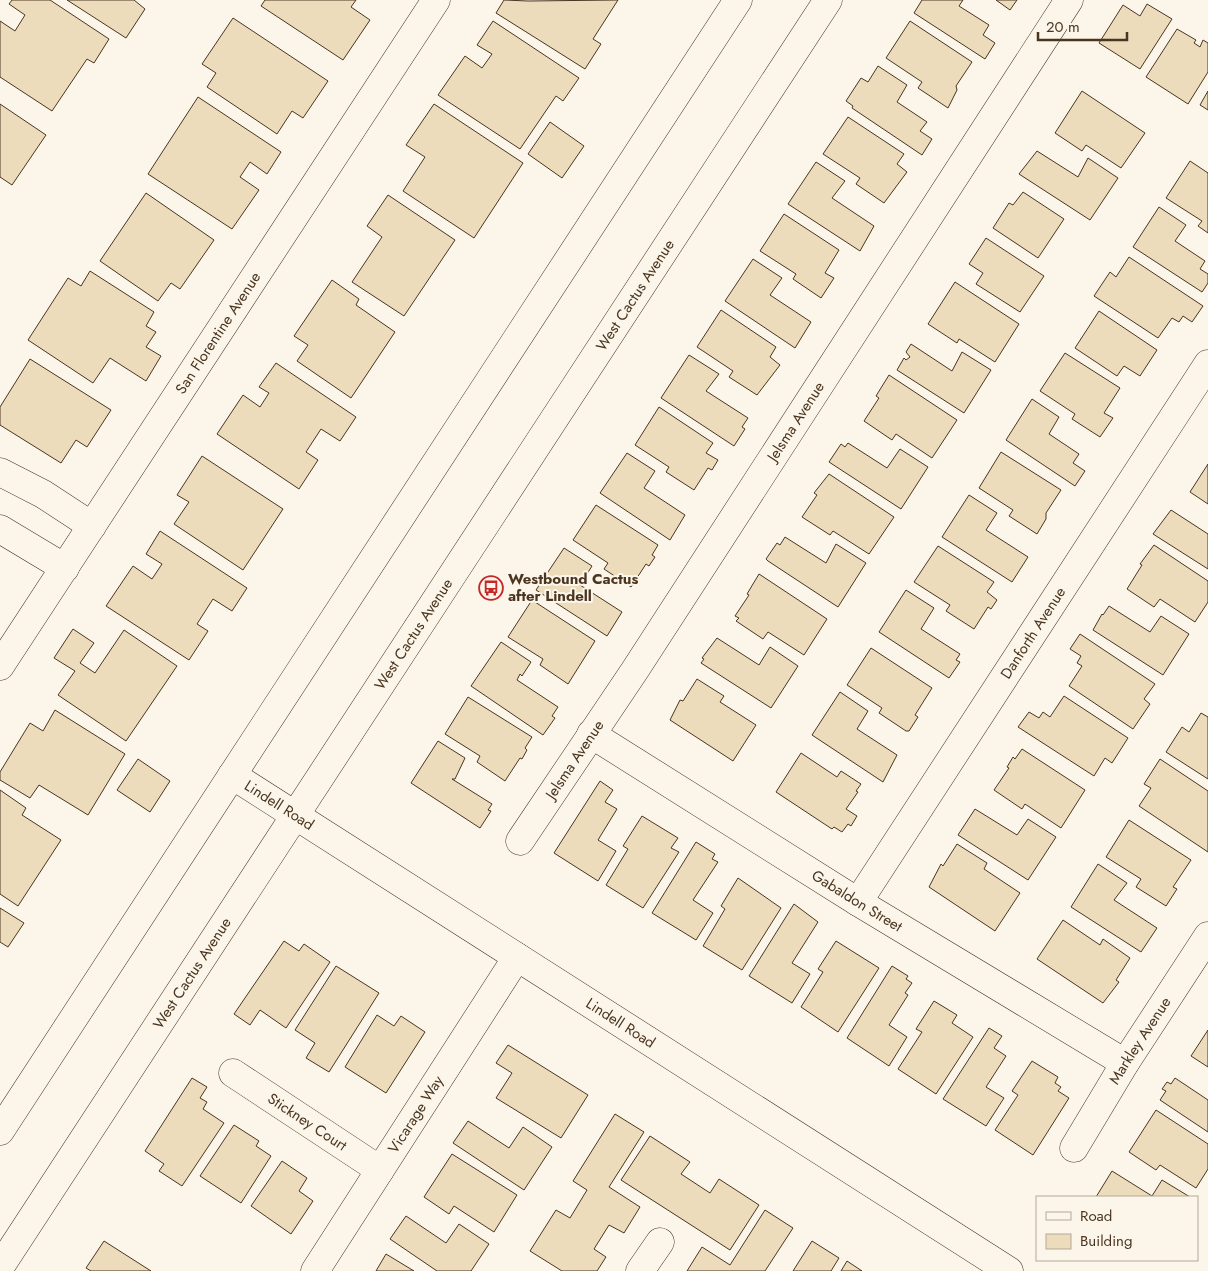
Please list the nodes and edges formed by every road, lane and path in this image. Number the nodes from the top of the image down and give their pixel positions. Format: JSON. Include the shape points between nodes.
{"nodes":[{"id":1,"x":436,"y":0,"type":"edge"},
{"id":2,"x":738,"y":0,"type":"edge"},
{"id":3,"x":828,"y":0,"type":"edge"},
{"id":4,"x":1069,"y":0,"type":"edge"},
{"id":5,"x":1208,"y":364,"type":"edge"},
{"id":6,"x":0,"y":472,"type":"edge"},
{"id":7,"x":92,"y":526,"type":"junction"},
{"id":8,"x":0,"y":529,"type":"edge"},
{"id":9,"x":65,"y":568,"type":"junction"},
{"id":10,"x":0,"y":666,"type":"edge"},
{"id":11,"x":591,"y":734,"type":"junction"},
{"id":12,"x":232,"y":775,"type":"junction"},
{"id":13,"x":294,"y":815,"type":"junction"},
{"id":14,"x":520,"y":840,"type":"dead end"},
{"id":15,"x":858,"y":902,"type":"junction"},
{"id":16,"x":1208,"y":936,"type":"edge"},
{"id":17,"x":517,"y":957,"type":"junction"},
{"id":18,"x":1201,"y":963,"type":"edge"},
{"id":19,"x":1125,"y":1063,"type":"junction"},
{"id":20,"x":233,"y":1073,"type":"dead end"},
{"id":21,"x":0,"y":1131,"type":"edge"},
{"id":22,"x":1074,"y":1148,"type":"dead end"},
{"id":23,"x":380,"y":1170,"type":"junction"},
{"id":24,"x":660,"y":1242,"type":"dead end"},
{"id":25,"x":0,"y":1268,"type":"edge"},
{"id":26,"x":315,"y":1271,"type":"edge"},
{"id":27,"x":640,"y":1271,"type":"edge"},
{"id":28,"x":1009,"y":1271,"type":"edge"}],
"edges":[{"from":1,"to":7,"type":"street","name":"San Florentine Avenue"},
{"from":2,"to":12,"type":"street"},
{"from":3,"to":13,"type":"street","name":"West Cactus Avenue"},
{"from":4,"to":11,"type":"street","name":"Jelsma Avenue"},
{"from":5,"to":15,"type":"street","name":"Danforth Avenue"},
{"from":6,"to":7,"type":"street"},
{"from":7,"to":9,"type":"street","name":"San Florentine Avenue"},
{"from":8,"to":9,"type":"street"},
{"from":9,"to":10,"type":"street","name":"San Florentine Avenue"},
{"from":11,"to":14,"type":"street","name":"Jelsma Avenue"},
{"from":11,"to":15,"type":"street","name":"Gabaldon Street"},
{"from":12,"to":13,"type":"street","name":"Lindell Road"},
{"from":12,"to":21,"type":"street"},
{"from":13,"to":17,"type":"street","name":"Lindell Road"},
{"from":13,"to":25,"type":"street","name":"West Cactus Avenue"},
{"from":15,"to":19,"type":"street","name":"Gabaldon Street"},
{"from":16,"to":18,"type":"street","name":"Markley Avenue"},
{"from":17,"to":23,"type":"street","name":"Vicarage Way"},
{"from":17,"to":28,"type":"street","name":"Lindell Road"},
{"from":18,"to":19,"type":"street","name":"Markley Avenue"},
{"from":19,"to":22,"type":"street","name":"Markley Avenue"},
{"from":20,"to":23,"type":"street","name":"Stickney Court"},
{"from":23,"to":26,"type":"street","name":"Vicarage Way"},
{"from":24,"to":27,"type":"street"}]}
